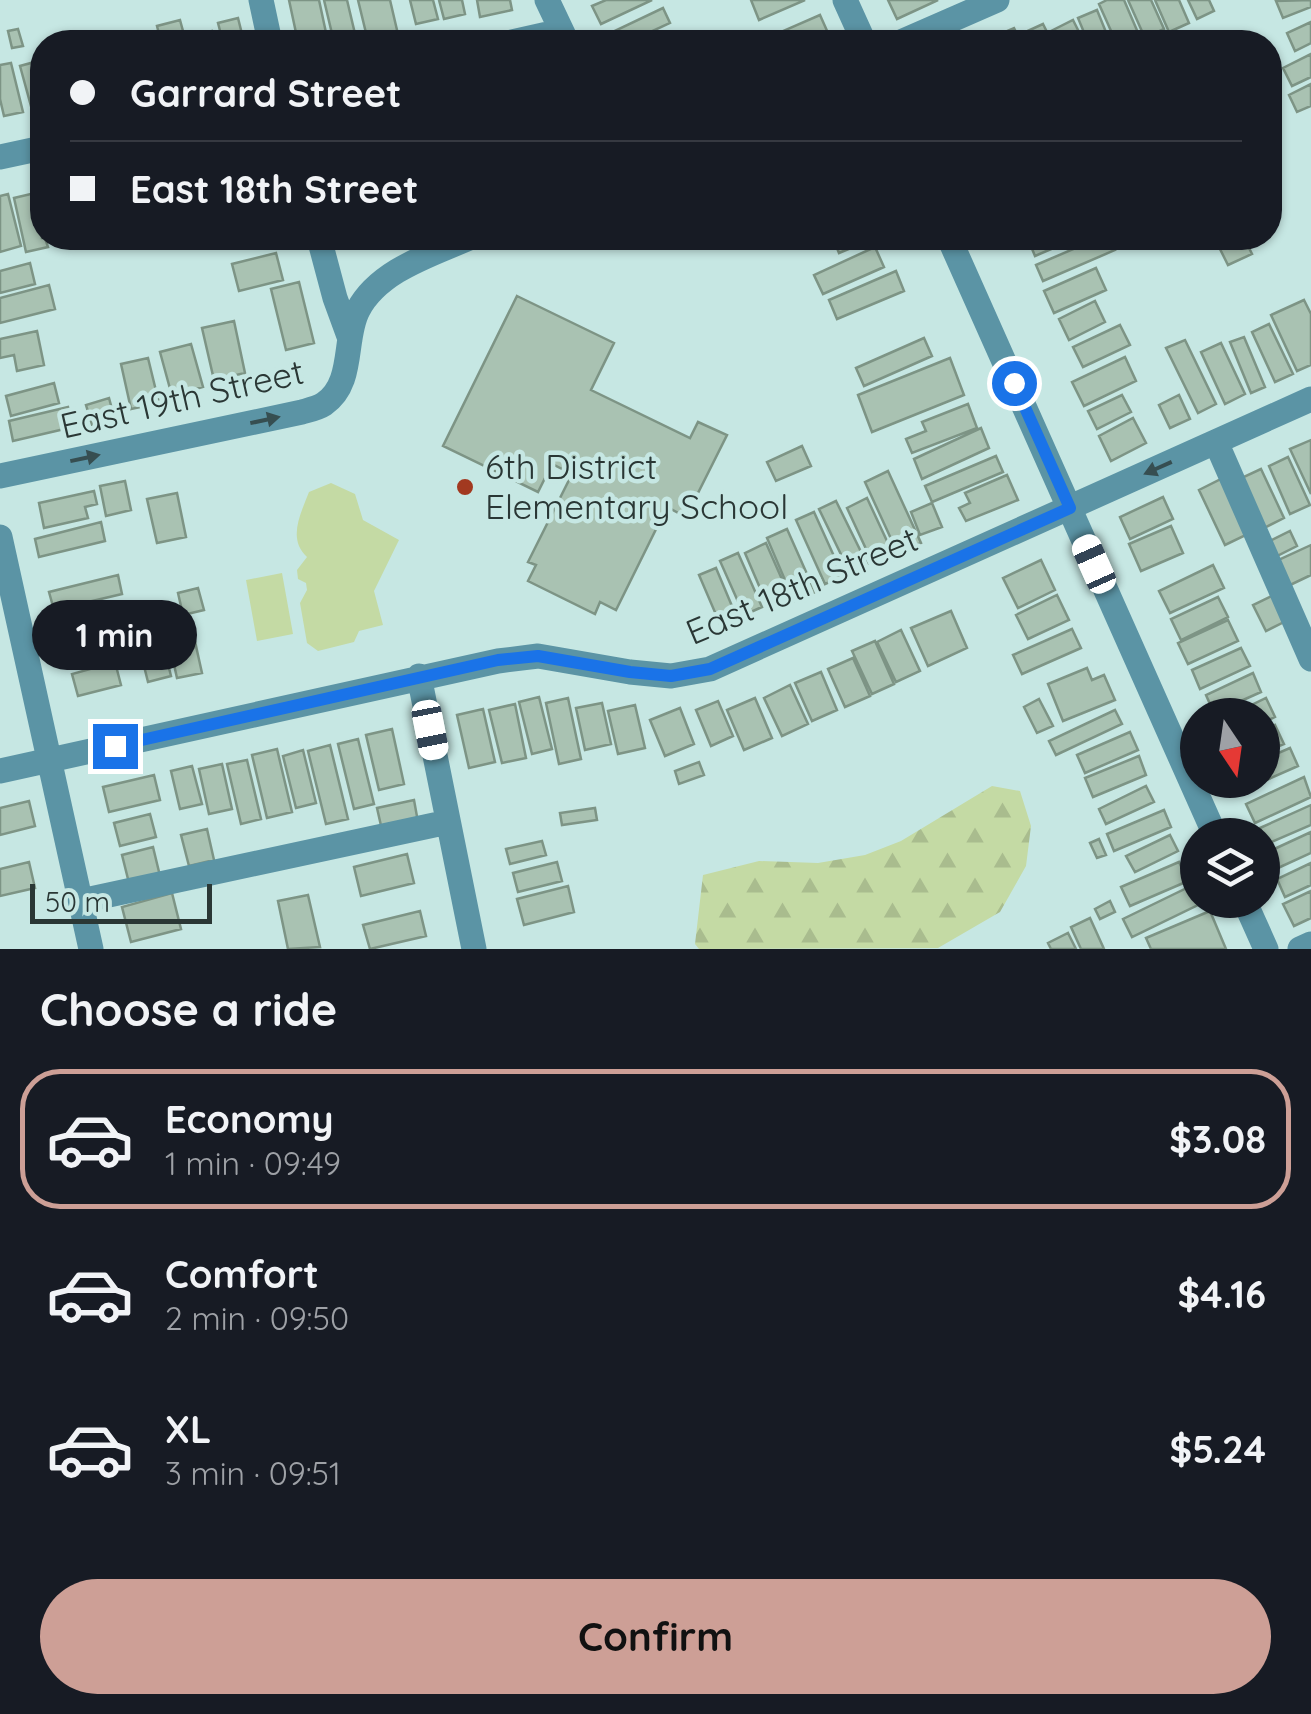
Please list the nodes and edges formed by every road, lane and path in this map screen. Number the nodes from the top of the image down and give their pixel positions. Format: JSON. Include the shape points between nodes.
{"nodes":[{"id":1,"x":261,"y":0,"type":"edge"},
{"id":2,"x":547,"y":0,"type":"edge"},
{"id":3,"x":845,"y":0,"type":"edge"},
{"id":4,"x":997,"y":0,"type":"edge"},
{"id":5,"x":267,"y":30,"type":"edge"},
{"id":6,"x":561,"y":30,"type":"edge"},
{"id":7,"x":859,"y":30,"type":"edge"},
{"id":8,"x":928,"y":30,"type":"edge"},
{"id":9,"x":30,"y":151,"type":"edge"},
{"id":10,"x":0,"y":157,"type":"edge"},
{"id":11,"x":322,"y":250,"type":"edge"},
{"id":12,"x":443,"y":250,"type":"edge"},
{"id":13,"x":955,"y":250,"type":"edge"},
{"id":14,"x":350,"y":339,"type":"junction"},
{"id":15,"x":1311,"y":399,"type":"edge"},
{"id":16,"x":1216,"y":442,"type":"junction"},
{"id":17,"x":0,"y":476,"type":"edge"},
{"id":18,"x":1070,"y":508,"type":"junction"},
{"id":19,"x":0,"y":537,"type":"edge"},
{"id":20,"x":9,"y":621,"type":"edge"},
{"id":21,"x":1311,"y":659,"type":"edge"},
{"id":22,"x":419,"y":676,"type":"junction"},
{"id":23,"x":50,"y":760,"type":"junction"},
{"id":24,"x":0,"y":771,"type":"edge"},
{"id":25,"x":1207,"y":818,"type":"edge"},
{"id":26,"x":448,"y":822,"type":"junction"},
{"id":27,"x":81,"y":901,"type":"junction"},
{"id":28,"x":1252,"y":918,"type":"edge"},
{"id":29,"x":1311,"y":944,"type":"edge"},
{"id":30,"x":91,"y":949,"type":"edge"},
{"id":31,"x":474,"y":949,"type":"edge"},
{"id":32,"x":1266,"y":949,"type":"edge"},
{"id":33,"x":1300,"y":949,"type":"edge"}],
"edges":[{"from":1,"to":5,"type":"street"},
{"from":2,"to":6,"type":"street"},
{"from":3,"to":7,"type":"street"},
{"from":4,"to":8,"type":"street"},
{"from":9,"to":10,"type":"street"},
{"from":11,"to":14,"type":"street"},
{"from":12,"to":14,"type":"street","name":"East 19th Street","via":[[388,276],[370,293]]},
{"from":13,"to":18,"type":"street"},
{"from":17,"to":14,"type":"street","name":"East 19th Street","one_way":true,"via":[[324,404],[338,390]]},
{"from":15,"to":16,"type":"street","name":"East 18th Street"},
{"from":16,"to":18,"type":"street","name":"East 18th Street","one_way":true},
{"from":16,"to":21,"type":"street"},
{"from":18,"to":22,"type":"street","name":"East 18th Street","via":[[710,669],[671,676],[538,656]]},
{"from":18,"to":25,"type":"street"},
{"from":19,"to":20,"type":"street"},
{"from":20,"to":23,"type":"street"},
{"from":22,"to":23,"type":"street","name":"East 18th Street"},
{"from":22,"to":26,"type":"street"},
{"from":23,"to":24,"type":"street","name":"East 18th Street"},
{"from":23,"to":27,"type":"street"},
{"from":26,"to":27,"type":"street"},
{"from":26,"to":31,"type":"street"},
{"from":27,"to":30,"type":"street"},
{"from":28,"to":32,"type":"street"},
{"from":29,"to":33,"type":"street"}]}
